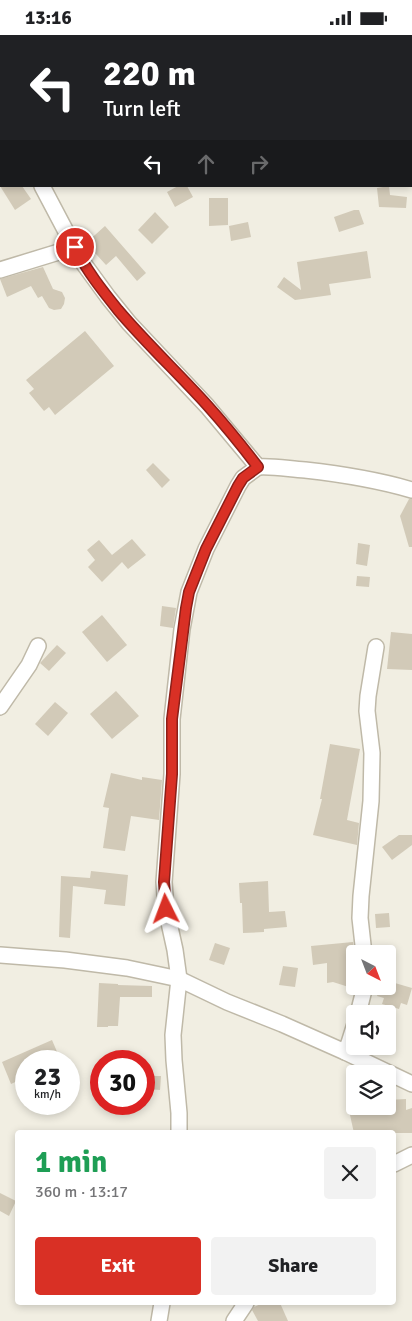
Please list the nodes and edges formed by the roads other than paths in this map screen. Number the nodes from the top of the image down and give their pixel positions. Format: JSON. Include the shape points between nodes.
{"nodes":[{"id":1,"x":43,"y":187,"type":"edge"},
{"id":2,"x":75,"y":247,"type":"junction"},
{"id":3,"x":0,"y":270,"type":"edge"},
{"id":4,"x":258,"y":467,"type":"junction"},
{"id":5,"x":412,"y":490,"type":"edge"},
{"id":6,"x":38,"y":646,"type":"dead end"},
{"id":7,"x":376,"y":647,"type":"dead end"},
{"id":8,"x":0,"y":707,"type":"edge"},
{"id":9,"x":363,"y":945,"type":"edge"},
{"id":10,"x":0,"y":955,"type":"edge"},
{"id":11,"x":179,"y":979,"type":"junction"},
{"id":12,"x":346,"y":1048,"type":"edge"},
{"id":13,"x":344,"y":1052,"type":"junction"},
{"id":14,"x":412,"y":1084,"type":"edge"},
{"id":15,"x":179,"y":1130,"type":"edge"},
{"id":16,"x":412,"y":1155,"type":"edge"},
{"id":17,"x":396,"y":1164,"type":"edge"},
{"id":18,"x":162,"y":1305,"type":"edge"},
{"id":19,"x":245,"y":1305,"type":"edge"},
{"id":20,"x":159,"y":1321,"type":"edge"},
{"id":21,"x":234,"y":1321,"type":"edge"}],
"edges":[{"from":1,"to":2,"type":"street"},
{"from":2,"to":3,"type":"street"},
{"from":2,"to":4,"type":"street","via":[[91,276],[129,323],[207,405]]},
{"from":4,"to":5,"type":"street","via":[[276,466],[329,473]]},
{"from":4,"to":11,"type":"street","via":[[243,478],[206,549],[189,592],[182,629],[172,719],[172,774],[164,882]]},
{"from":6,"to":8,"type":"street"},
{"from":7,"to":9,"type":"street","via":[[367,711],[372,753],[371,801],[360,896]]},
{"from":10,"to":11,"type":"street","via":[[65,960]]},
{"from":11,"to":13,"type":"street","via":[[227,1003]]},
{"from":11,"to":15,"type":"street","via":[[173,1035]]},
{"from":12,"to":13,"type":"street"},
{"from":13,"to":14,"type":"street"},
{"from":16,"to":17,"type":"street"},
{"from":18,"to":20,"type":"street"},
{"from":19,"to":21,"type":"street"}]}
